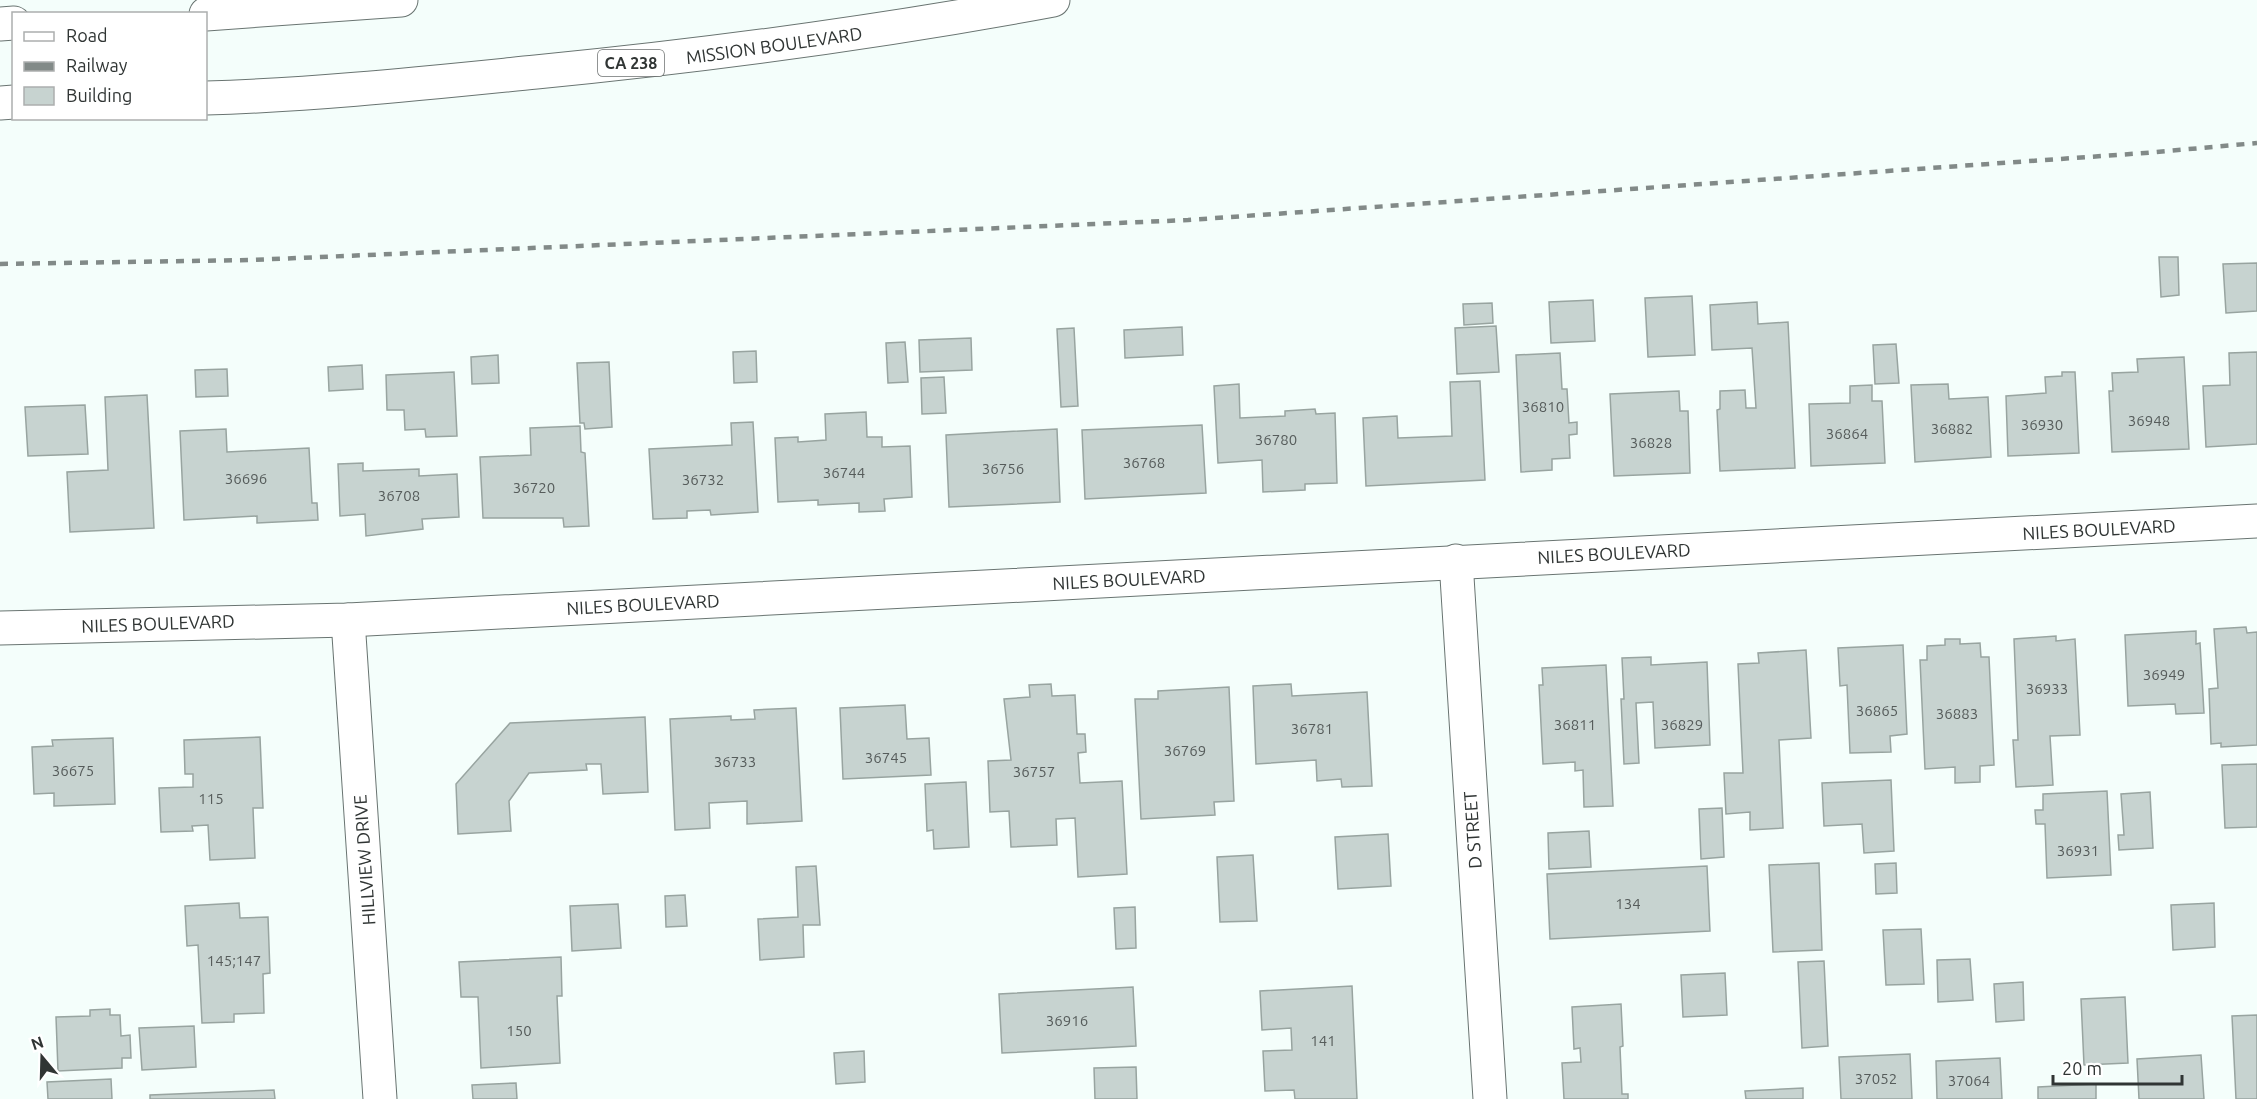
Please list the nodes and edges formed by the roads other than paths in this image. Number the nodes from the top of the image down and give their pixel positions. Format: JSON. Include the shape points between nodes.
{"nodes":[{"id":1,"x":401,"y":0,"type":"edge"},
{"id":2,"x":1053,"y":0,"type":"edge"},
{"id":3,"x":207,"y":14,"type":"edge"},
{"id":4,"x":207,"y":98,"type":"edge"},
{"id":5,"x":2257,"y":521,"type":"edge"},
{"id":6,"x":1456,"y":561,"type":"junction"},
{"id":7,"x":348,"y":620,"type":"junction"},
{"id":8,"x":0,"y":628,"type":"edge"},
{"id":9,"x":380,"y":1099,"type":"edge"},
{"id":10,"x":1490,"y":1099,"type":"edge"}],
"edges":[{"from":1,"to":3,"type":"main road"},
{"from":2,"to":4,"type":"main road","name":"MISSION BOULEVARD","number":"CA 238","via":[[704,55],[466,80]]},
{"from":5,"to":6,"type":"main road","name":"NILES BOULEVARD"},
{"from":6,"to":7,"type":"main road","name":"NILES BOULEVARD"},
{"from":6,"to":10,"type":"main road","name":"D STREET"},
{"from":7,"to":8,"type":"main road","name":"NILES BOULEVARD"},
{"from":7,"to":9,"type":"main road","name":"HILLVIEW DRIVE"}]}
